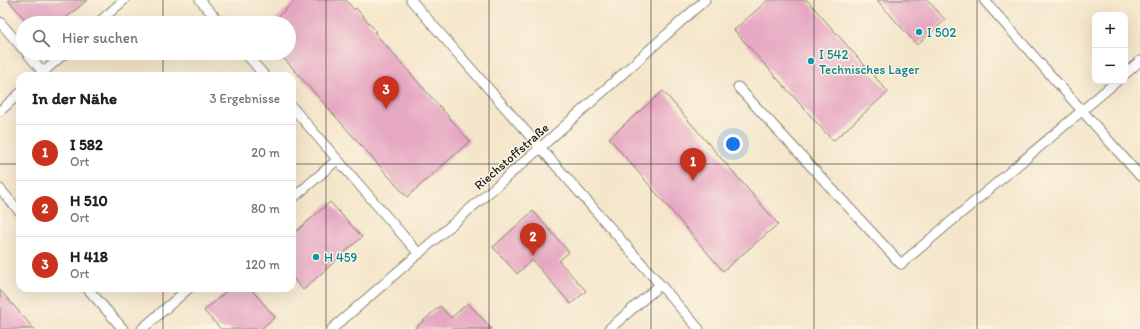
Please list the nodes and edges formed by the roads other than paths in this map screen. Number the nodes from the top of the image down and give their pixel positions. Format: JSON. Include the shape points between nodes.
{"nodes":[{"id":1,"x":124,"y":0,"type":"edge"},
{"id":2,"x":200,"y":0,"type":"edge"},
{"id":3,"x":411,"y":0,"type":"edge"},
{"id":4,"x":705,"y":0,"type":"edge"},
{"id":5,"x":984,"y":0,"type":"edge"},
{"id":6,"x":106,"y":16,"type":"edge"},
{"id":7,"x":214,"y":16,"type":"edge"},
{"id":8,"x":0,"y":22,"type":"edge"},
{"id":9,"x":16,"y":41,"type":"edge"},
{"id":10,"x":32,"y":60,"type":"edge"},
{"id":11,"x":56,"y":60,"type":"edge"},
{"id":12,"x":251,"y":60,"type":"edge"},
{"id":13,"x":1140,"y":61,"type":"edge"},
{"id":14,"x":1128,"y":71,"type":"edge"},
{"id":15,"x":40,"y":72,"type":"edge"},
{"id":16,"x":43,"y":72,"type":"edge"},
{"id":17,"x":262,"y":72,"type":"edge"},
{"id":18,"x":1114,"y":84,"type":"edge"},
{"id":19,"x":738,"y":87,"type":"dead end"},
{"id":20,"x":16,"y":97,"type":"edge"},
{"id":21,"x":0,"y":111,"type":"edge"},
{"id":22,"x":1082,"y":111,"type":"junction"},
{"id":23,"x":296,"y":112,"type":"edge"},
{"id":24,"x":540,"y":148,"type":"junction"},
{"id":25,"x":337,"y":160,"type":"junction"},
{"id":26,"x":1140,"y":176,"type":"edge"},
{"id":27,"x":0,"y":189,"type":"edge"},
{"id":28,"x":296,"y":196,"type":"edge"},
{"id":29,"x":16,"y":207,"type":"edge"},
{"id":30,"x":419,"y":254,"type":"junction"},
{"id":31,"x":660,"y":285,"type":"junction"},
{"id":32,"x":91,"y":292,"type":"edge"},
{"id":33,"x":184,"y":292,"type":"edge"},
{"id":34,"x":123,"y":329,"type":"edge"},
{"id":35,"x":142,"y":329,"type":"edge"},
{"id":36,"x":332,"y":329,"type":"edge"},
{"id":37,"x":609,"y":329,"type":"edge"},
{"id":38,"x":699,"y":329,"type":"edge"}],
"edges":[{"from":1,"to":6,"type":"lane"},
{"from":2,"to":7,"type":"lane"},
{"from":3,"to":24,"type":"lane"},
{"from":4,"to":24,"type":"lane","name":"Riechstoffstraße"},
{"from":5,"to":22,"type":"lane"},
{"from":8,"to":9,"type":"lane"},
{"from":10,"to":15,"type":"lane"},
{"from":11,"to":16,"type":"lane"},
{"from":12,"to":17,"type":"lane"},
{"from":13,"to":14,"type":"lane"},
{"from":18,"to":22,"type":"lane"},
{"from":19,"to":22,"type":"lane","via":[[901,264]]},
{"from":20,"to":21,"type":"lane"},
{"from":22,"to":26,"type":"lane"},
{"from":23,"to":25,"type":"lane"},
{"from":24,"to":30,"type":"lane","name":"Riechstoffstraße"},
{"from":24,"to":31,"type":"lane"},
{"from":25,"to":28,"type":"lane"},
{"from":25,"to":30,"type":"lane"},
{"from":27,"to":29,"type":"lane"},
{"from":30,"to":36,"type":"lane","name":"Riechstoffstraße"},
{"from":31,"to":37,"type":"lane"},
{"from":31,"to":38,"type":"lane"},
{"from":32,"to":34,"type":"lane"},
{"from":33,"to":35,"type":"lane"}]}
